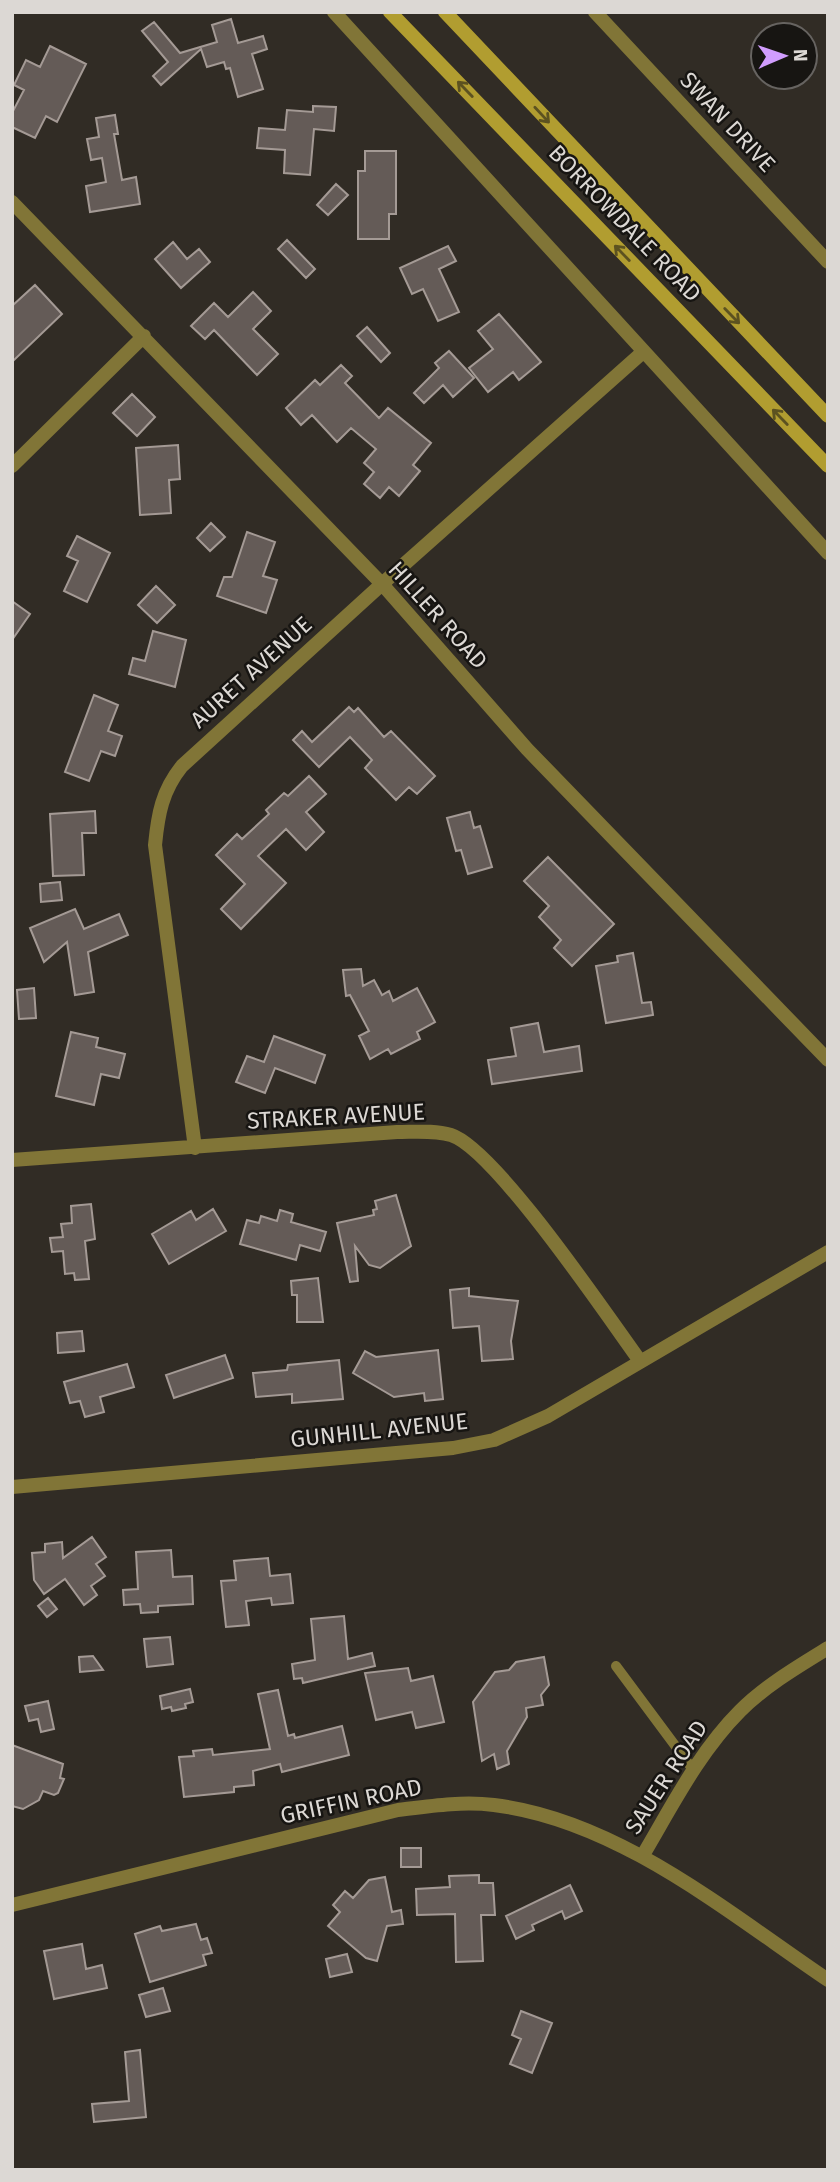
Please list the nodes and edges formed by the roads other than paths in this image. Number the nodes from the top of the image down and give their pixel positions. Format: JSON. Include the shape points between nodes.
{"nodes":[{"id":1,"x":334,"y":12,"type":"edge"},
{"id":2,"x":390,"y":12,"type":"edge"},
{"id":3,"x":444,"y":12,"type":"edge"},
{"id":4,"x":595,"y":12,"type":"edge"},
{"id":5,"x":12,"y":202,"type":"edge"},
{"id":6,"x":828,"y":262,"type":"edge"},
{"id":7,"x":144,"y":335,"type":"junction"},
{"id":8,"x":643,"y":352,"type":"junction"},
{"id":9,"x":828,"y":416,"type":"edge"},
{"id":10,"x":12,"y":466,"type":"edge"},
{"id":11,"x":828,"y":466,"type":"edge"},
{"id":12,"x":828,"y":553,"type":"edge"},
{"id":13,"x":382,"y":584,"type":"junction"},
{"id":14,"x":828,"y":1060,"type":"edge"},
{"id":15,"x":195,"y":1148,"type":"junction"},
{"id":16,"x":12,"y":1160,"type":"edge"},
{"id":17,"x":828,"y":1252,"type":"edge"},
{"id":18,"x":640,"y":1361,"type":"junction"},
{"id":19,"x":12,"y":1487,"type":"edge"},
{"id":20,"x":828,"y":1648,"type":"edge"},
{"id":21,"x":616,"y":1666,"type":"dead end"},
{"id":22,"x":694,"y":1771,"type":"junction"},
{"id":23,"x":643,"y":1855,"type":"junction"},
{"id":24,"x":12,"y":1905,"type":"edge"},
{"id":25,"x":828,"y":1980,"type":"edge"}],
"edges":[{"from":1,"to":8,"type":"street"},
{"from":11,"to":2,"type":"main road","name":"BORROWDALE ROAD","one_way":true},
{"from":3,"to":9,"type":"main road","name":"BORROWDALE ROAD","one_way":true},
{"from":4,"to":6,"type":"street","name":"SWAN DRIVE"},
{"from":5,"to":7,"type":"street","name":"HILLER ROAD"},
{"from":7,"to":10,"type":"street"},
{"from":7,"to":13,"type":"street","name":"HILLER ROAD"},
{"from":8,"to":12,"type":"street"},
{"from":8,"to":13,"type":"street","name":"AURET AVENUE"},
{"from":13,"to":14,"type":"street","name":"HILLER ROAD","via":[[527,749]]},
{"from":13,"to":15,"type":"street","name":"AURET AVENUE","via":[[182,766],[169,782],[158,810],[155,845]]},
{"from":15,"to":16,"type":"street","name":"STRAKER AVENUE"},
{"from":15,"to":18,"type":"street","name":"STRAKER AVENUE","via":[[397,1132],[453,1136],[477,1153],[510,1189]]},
{"from":17,"to":18,"type":"street","name":"GUNHILL AVENUE"},
{"from":18,"to":19,"type":"street","name":"GUNHILL AVENUE","via":[[521,1430],[467,1446]]},
{"from":20,"to":22,"type":"street","name":"SAUER ROAD","via":[[764,1689],[739,1712]]},
{"from":21,"to":22,"type":"lane"},
{"from":22,"to":23,"type":"street","name":"SAUER ROAD"},
{"from":23,"to":24,"type":"street","name":"GRIFFIN ROAD","via":[[530,1813],[494,1805],[444,1804],[398,1810]]},
{"from":23,"to":25,"type":"street","name":"GRIFFIN ROAD"}]}
